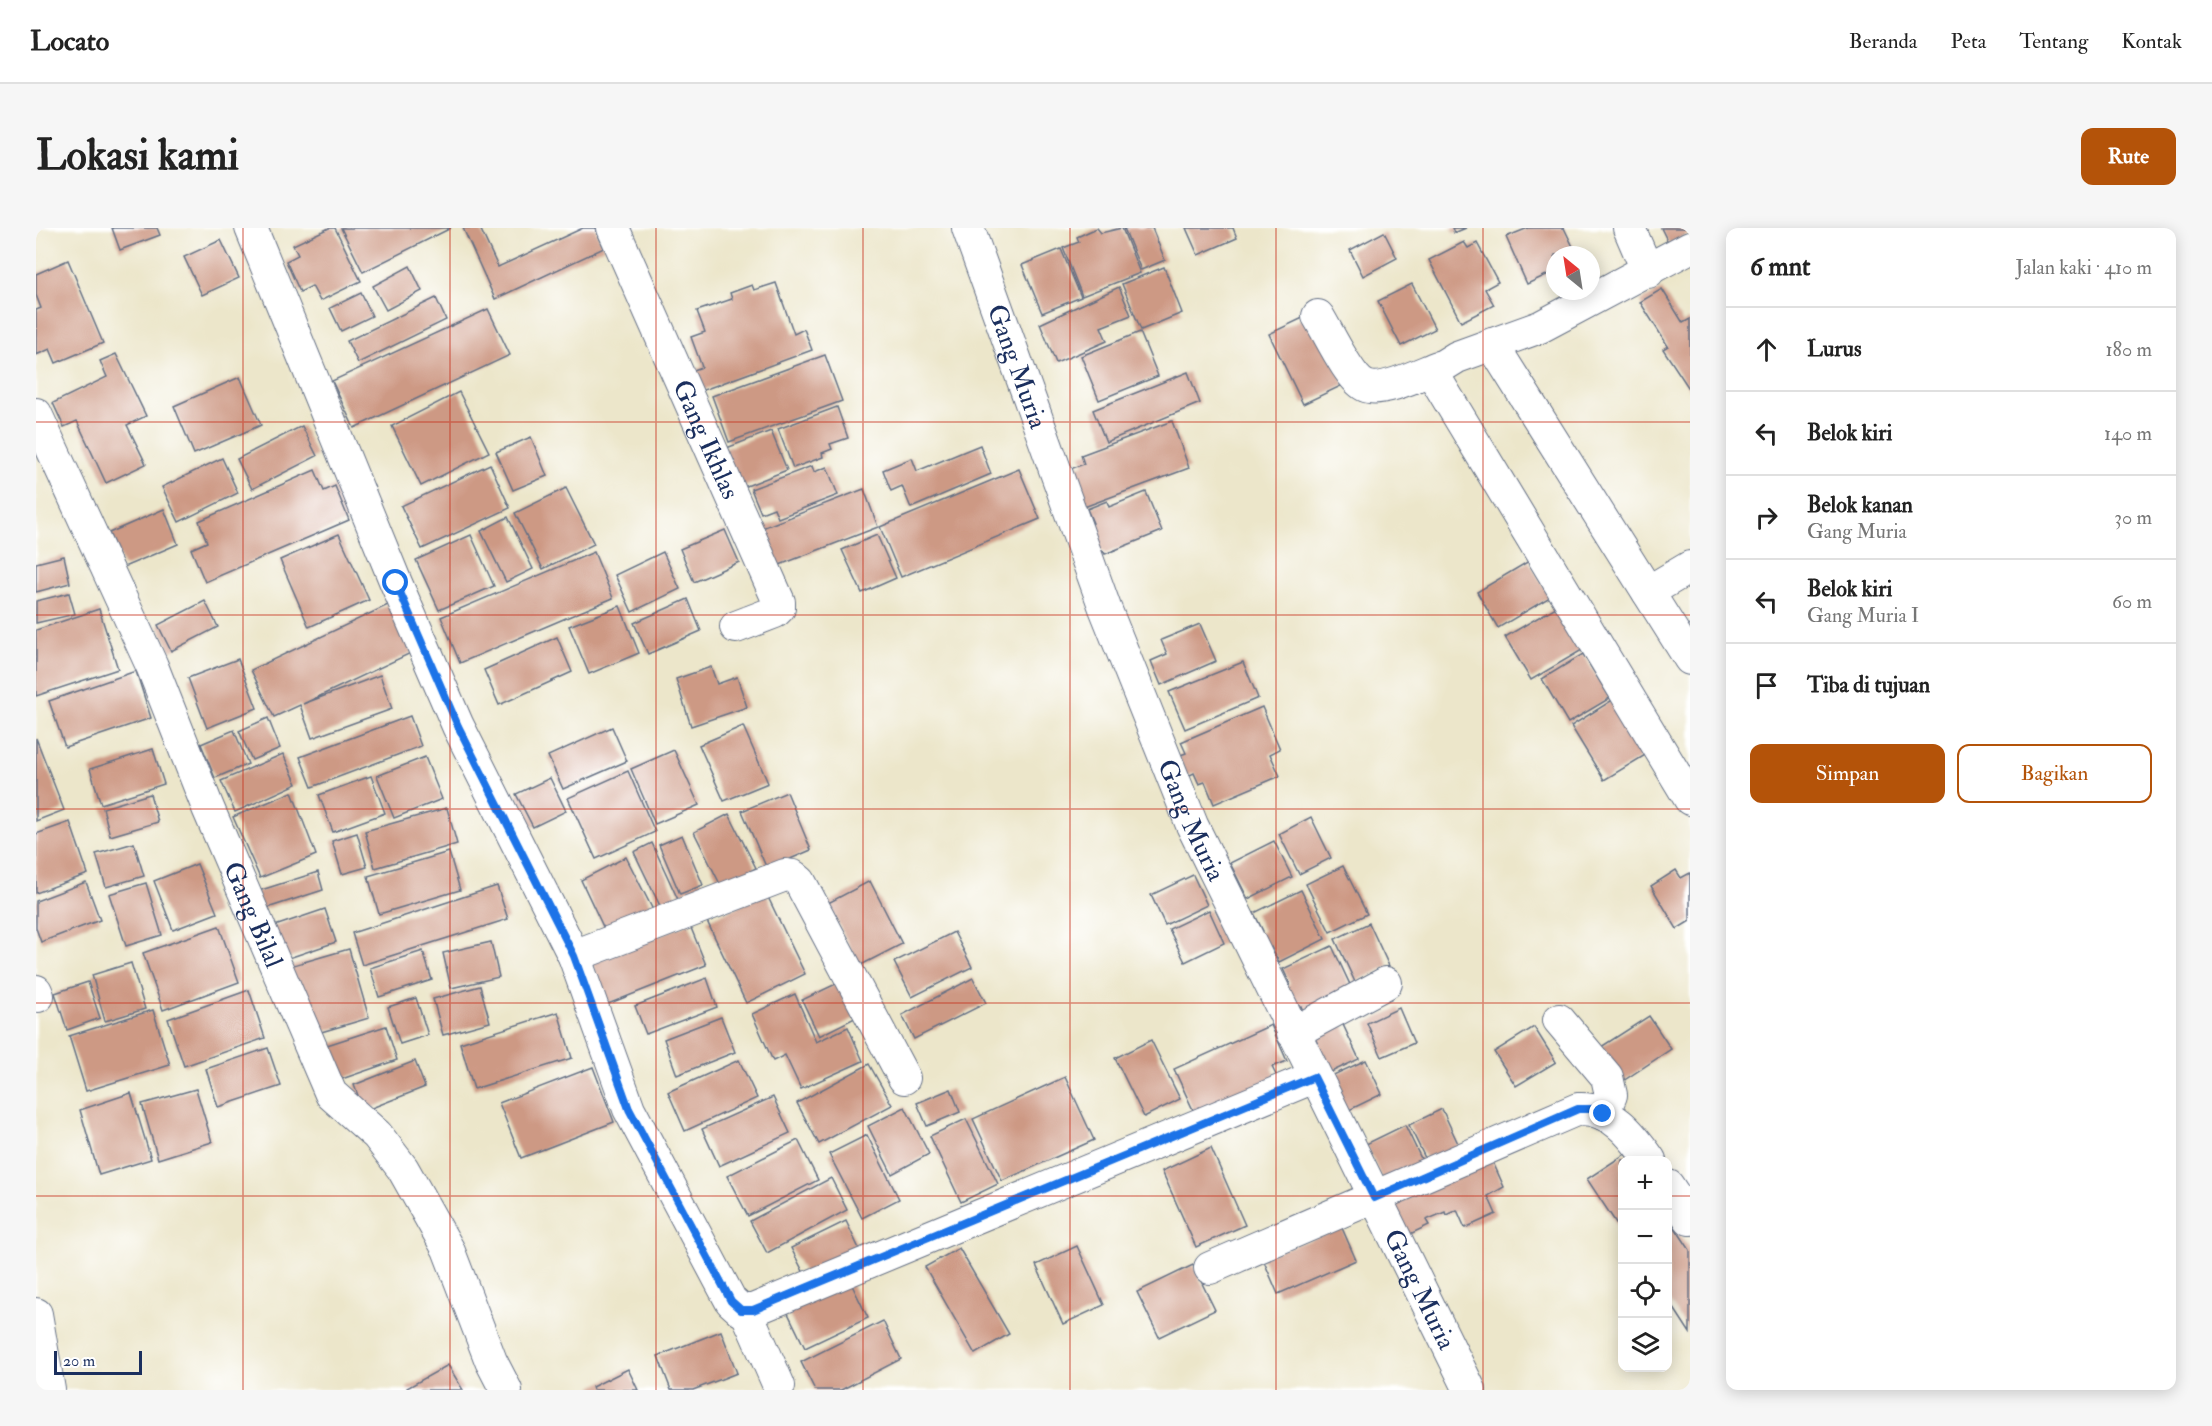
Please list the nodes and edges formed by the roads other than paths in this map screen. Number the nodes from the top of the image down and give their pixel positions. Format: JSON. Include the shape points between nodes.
{"nodes":[{"id":1,"x":251,"y":228,"type":"edge"},
{"id":2,"x":613,"y":228,"type":"edge"},
{"id":3,"x":968,"y":228,"type":"edge"},
{"id":4,"x":1629,"y":228,"type":"edge"},
{"id":5,"x":1690,"y":247,"type":"edge"},
{"id":6,"x":1648,"y":272,"type":"junction"},
{"id":7,"x":1318,"y":316,"type":"dead end"},
{"id":8,"x":1492,"y":344,"type":"junction"},
{"id":9,"x":1438,"y":367,"type":"junction"},
{"id":10,"x":36,"y":414,"type":"edge"},
{"id":11,"x":1690,"y":567,"type":"edge"},
{"id":12,"x":1648,"y":592,"type":"junction"},
{"id":13,"x":736,"y":627,"type":"dead end"},
{"id":14,"x":1690,"y":660,"type":"edge"},
{"id":15,"x":1690,"y":799,"type":"edge"},
{"id":16,"x":574,"y":956,"type":"junction"},
{"id":17,"x":1386,"y":983,"type":"dead end"},
{"id":18,"x":1559,"y":1020,"type":"dead end"},
{"id":19,"x":1293,"y":1033,"type":"junction"},
{"id":20,"x":1314,"y":1077,"type":"junction"},
{"id":21,"x":904,"y":1078,"type":"dead end"},
{"id":22,"x":1603,"y":1114,"type":"junction"},
{"id":23,"x":1647,"y":1156,"type":"edge"},
{"id":24,"x":1672,"y":1192,"type":"edge"},
{"id":25,"x":1374,"y":1198,"type":"junction"},
{"id":26,"x":1690,"y":1218,"type":"edge"},
{"id":27,"x":1210,"y":1268,"type":"dead end"},
{"id":28,"x":746,"y":1311,"type":"junction"},
{"id":29,"x":36,"y":1314,"type":"edge"},
{"id":30,"x":779,"y":1386,"type":"dead end"},
{"id":31,"x":49,"y":1390,"type":"edge"},
{"id":32,"x":506,"y":1390,"type":"edge"},
{"id":33,"x":1470,"y":1390,"type":"edge"}],
"edges":[{"from":1,"to":16,"type":"street","via":[[458,726]]},
{"from":2,"to":13,"type":"street","name":"Gang Ikhlas","via":[[779,602],[776,612]]},
{"from":3,"to":19,"type":"street","name":"Gang Muria","via":[[1150,721],[1192,825]]},
{"from":4,"to":6,"type":"street"},
{"from":5,"to":6,"type":"street"},
{"from":6,"to":8,"type":"street","via":[[1540,327]]},
{"from":7,"to":9,"type":"street","via":[[1355,378],[1366,387],[1382,387]]},
{"from":8,"to":9,"type":"street"},
{"from":8,"to":12,"type":"street"},
{"from":9,"to":15,"type":"street","via":[[1436,379]]},
{"from":10,"to":32,"type":"street","name":"Gang Bilal","via":[[152,666],[208,808],[331,1094],[377,1135],[403,1169],[448,1249]]},
{"from":11,"to":12,"type":"street"},
{"from":12,"to":14,"type":"street"},
{"from":16,"to":21,"type":"street","via":[[790,875],[800,882]]},
{"from":16,"to":28,"type":"street","via":[[629,1109],[731,1301]]},
{"from":17,"to":19,"type":"street"},
{"from":18,"to":22,"type":"street","via":[[1607,1077],[1611,1095]]},
{"from":19,"to":20,"type":"street","name":"Gang Muria"},
{"from":20,"to":25,"type":"street","name":"Gang Muria"},
{"from":20,"to":28,"type":"street"},
{"from":22,"to":23,"type":"street","via":[[1632,1134]]},
{"from":22,"to":25,"type":"street","via":[[1596,1109],[1578,1109]]},
{"from":24,"to":26,"type":"street"},
{"from":25,"to":27,"type":"street"},
{"from":25,"to":33,"type":"street","name":"Gang Muria"},
{"from":28,"to":30,"type":"street"},
{"from":29,"to":31,"type":"street"}]}
